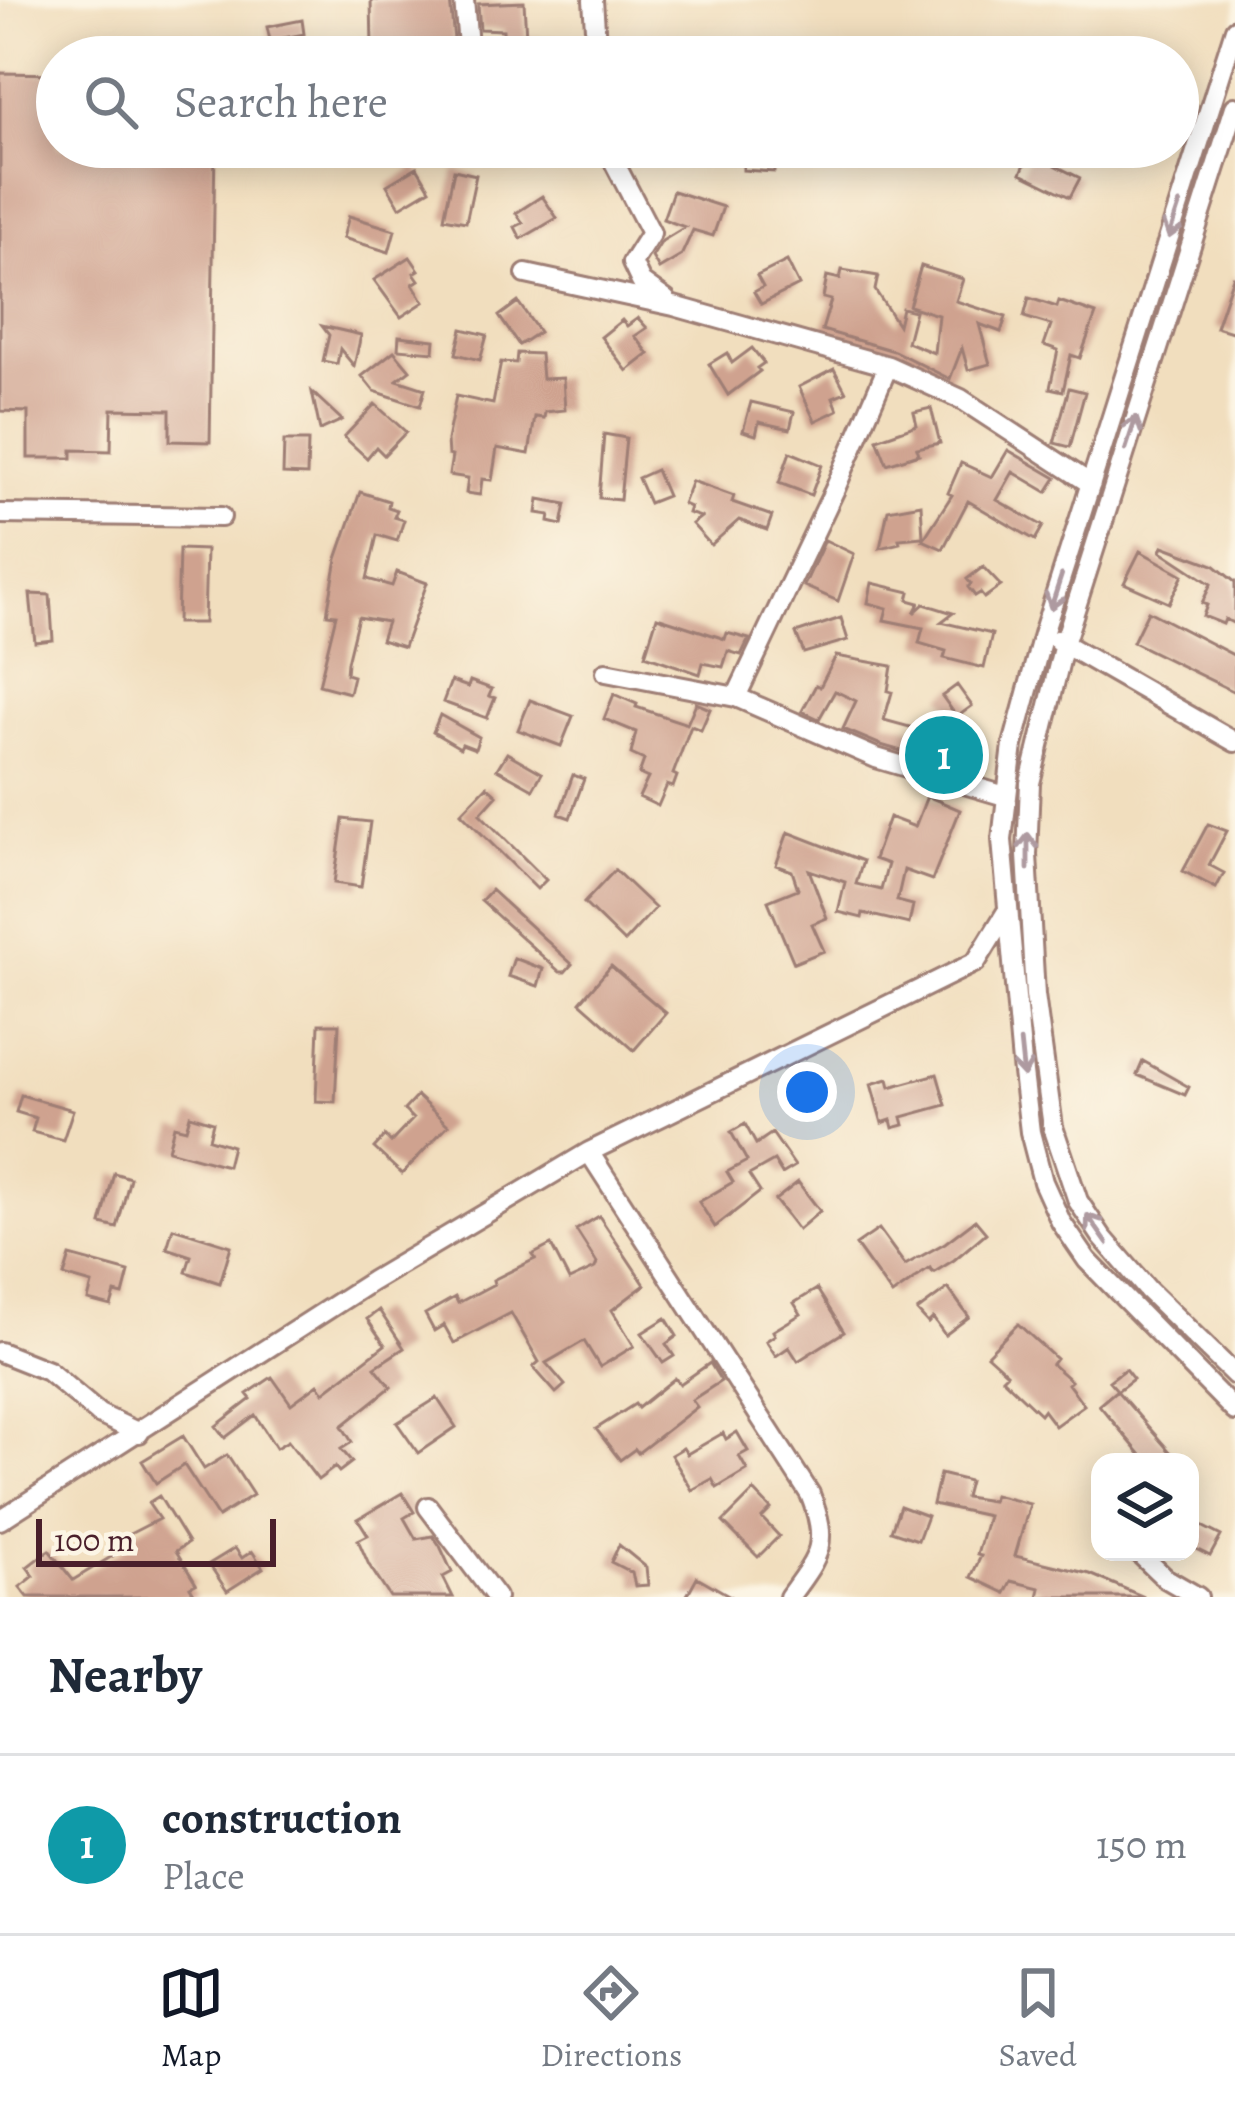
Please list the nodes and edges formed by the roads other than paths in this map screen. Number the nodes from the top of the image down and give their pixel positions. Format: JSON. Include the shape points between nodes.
{"nodes":[{"id":1,"x":464,"y":0,"type":"edge"},
{"id":2,"x":592,"y":0,"type":"edge"},
{"id":3,"x":1235,"y":29,"type":"edge"},
{"id":4,"x":467,"y":36,"type":"edge"},
{"id":5,"x":595,"y":36,"type":"edge"},
{"id":6,"x":1235,"y":107,"type":"edge"},
{"id":7,"x":1199,"y":143,"type":"edge"},
{"id":8,"x":617,"y":168,"type":"edge"},
{"id":9,"x":1191,"y":168,"type":"edge"},
{"id":10,"x":526,"y":274,"type":"dead end"},
{"id":11,"x":674,"y":306,"type":"junction"},
{"id":12,"x":888,"y":366,"type":"junction"},
{"id":13,"x":1091,"y":484,"type":"junction"},
{"id":14,"x":0,"y":514,"type":"edge"},
{"id":15,"x":220,"y":517,"type":"dead end"},
{"id":16,"x":1042,"y":634,"type":"junction"},
{"id":17,"x":1064,"y":644,"type":"junction"},
{"id":18,"x":606,"y":672,"type":"dead end"},
{"id":19,"x":736,"y":697,"type":"junction"},
{"id":20,"x":1235,"y":742,"type":"edge"},
{"id":21,"x":1004,"y":796,"type":"junction"},
{"id":22,"x":1006,"y":912,"type":"junction"},
{"id":23,"x":976,"y":962,"type":"junction"},
{"id":24,"x":1014,"y":982,"type":"junction"},
{"id":25,"x":589,"y":1152,"type":"junction"},
{"id":26,"x":1127,"y":1267,"type":"junction"},
{"id":27,"x":1109,"y":1284,"type":"junction"},
{"id":28,"x":0,"y":1352,"type":"edge"},
{"id":29,"x":1235,"y":1375,"type":"edge"},
{"id":30,"x":1235,"y":1411,"type":"edge"},
{"id":31,"x":140,"y":1432,"type":"junction"},
{"id":32,"x":428,"y":1507,"type":"dead end"},
{"id":33,"x":0,"y":1520,"type":"edge"},
{"id":34,"x":1147,"y":1561,"type":"edge"},
{"id":35,"x":496,"y":1597,"type":"edge"},
{"id":36,"x":789,"y":1597,"type":"edge"},
{"id":37,"x":1198,"y":1597,"type":"edge"}],
"edges":[{"from":1,"to":4,"type":"street"},
{"from":2,"to":5,"type":"street"},
{"from":3,"to":7,"type":"street","one_way":true},
{"from":17,"to":6,"type":"street","one_way":true},
{"from":8,"to":11,"type":"street","via":[[651,232],[632,263],[641,281]]},
{"from":9,"to":13,"type":"street","one_way":true},
{"from":10,"to":11,"type":"street"},
{"from":11,"to":12,"type":"street"},
{"from":12,"to":13,"type":"street","via":[[962,399]]},
{"from":12,"to":19,"type":"street"},
{"from":13,"to":16,"type":"street","one_way":true},
{"from":14,"to":15,"type":"street"},
{"from":16,"to":17,"type":"street"},
{"from":16,"to":21,"type":"street"},
{"from":17,"to":20,"type":"street"},
{"from":26,"to":17,"type":"street","one_way":true,"via":[[1078,1201],[1059,1154],[1035,994],[1028,811]]},
{"from":18,"to":19,"type":"street"},
{"from":19,"to":21,"type":"street","via":[[876,758]]},
{"from":21,"to":22,"type":"street"},
{"from":22,"to":23,"type":"street"},
{"from":22,"to":24,"type":"street"},
{"from":23,"to":24,"type":"street"},
{"from":23,"to":25,"type":"street"},
{"from":24,"to":27,"type":"street","one_way":true,"via":[[1043,1182],[1060,1222]]},
{"from":25,"to":31,"type":"street"},
{"from":25,"to":36,"type":"street","via":[[810,1494],[821,1543]]},
{"from":26,"to":27,"type":"street"},
{"from":26,"to":29,"type":"street"},
{"from":27,"to":30,"type":"street"},
{"from":28,"to":31,"type":"street","via":[[48,1371],[99,1414]]},
{"from":31,"to":33,"type":"street"},
{"from":32,"to":35,"type":"street"},
{"from":34,"to":37,"type":"street"}]}
